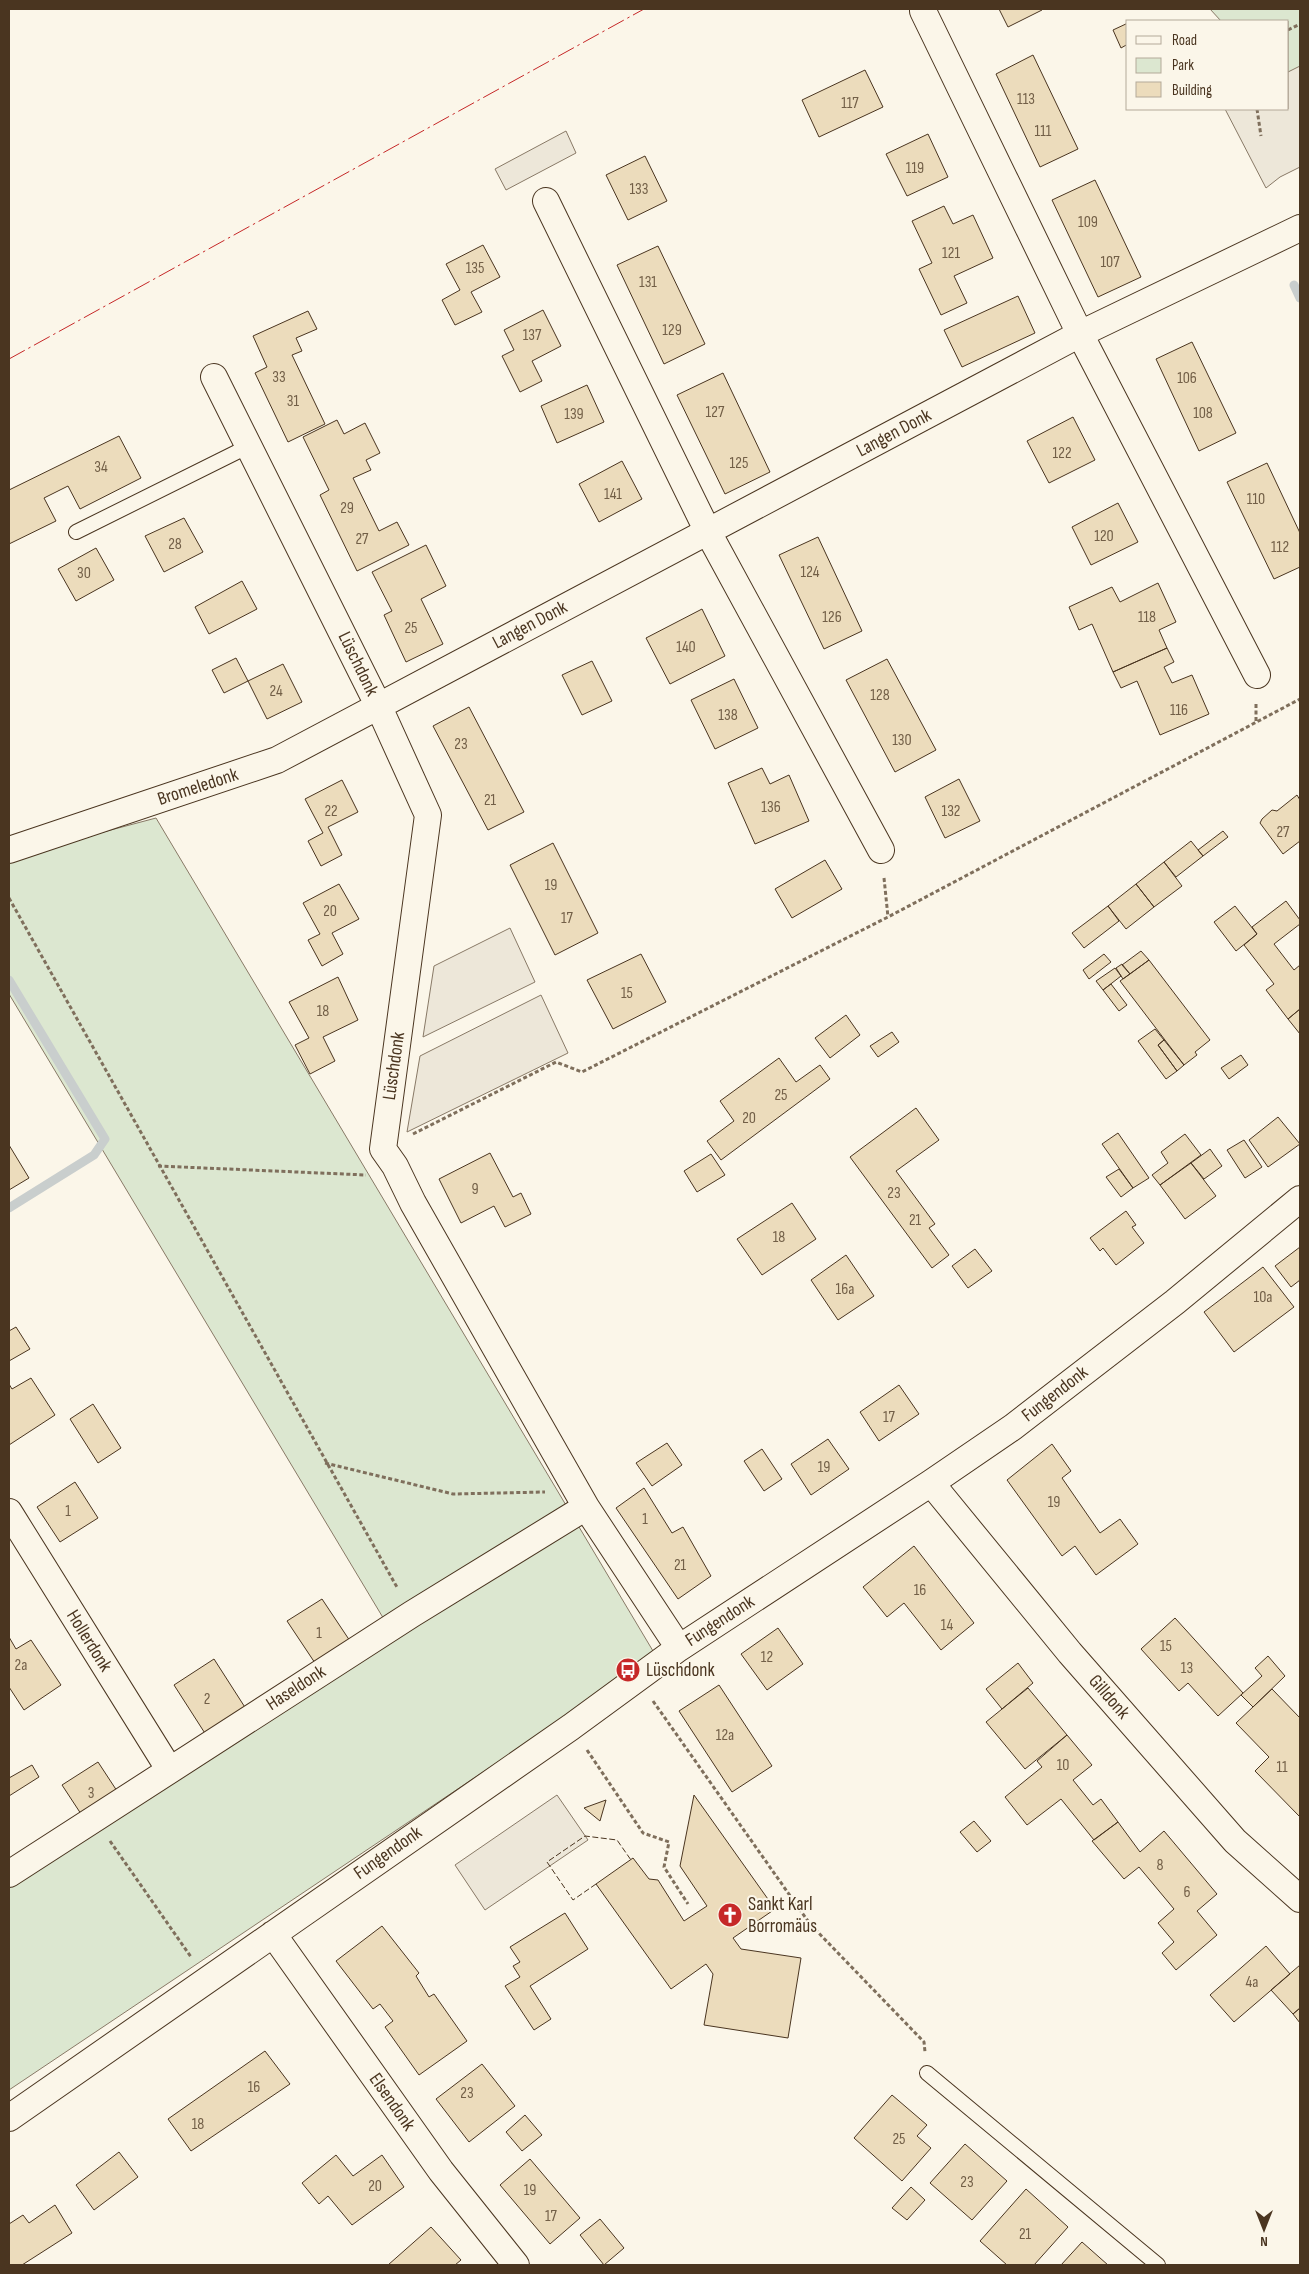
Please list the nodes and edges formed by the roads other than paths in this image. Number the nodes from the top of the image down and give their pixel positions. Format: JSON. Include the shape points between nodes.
{"nodes":[{"id":1,"x":923,"y":11,"type":"dead end"},
{"id":2,"x":546,"y":201,"type":"dead end"},
{"id":3,"x":1300,"y":228,"type":"edge"},
{"id":4,"x":1080,"y":334,"type":"junction"},
{"id":5,"x":214,"y":377,"type":"dead end"},
{"id":6,"x":250,"y":446,"type":"junction"},
{"id":7,"x":76,"y":532,"type":"dead end"},
{"id":8,"x":708,"y":532,"type":"junction"},
{"id":9,"x":1257,"y":675,"type":"dead end"},
{"id":10,"x":378,"y":705,"type":"junction"},
{"id":11,"x":9,"y":850,"type":"edge"},
{"id":12,"x":881,"y":850,"type":"road end"},
{"id":13,"x":1300,"y":1199,"type":"edge"},
{"id":14,"x":931,"y":1483,"type":"junction"},
{"id":15,"x":582,"y":1499,"type":"junction"},
{"id":16,"x":9,"y":1512,"type":"edge"},
{"id":17,"x":679,"y":1648,"type":"junction"},
{"id":18,"x":169,"y":1769,"type":"junction"},
{"id":19,"x":9,"y":1874,"type":"edge"},
{"id":20,"x":1300,"y":1899,"type":"edge"},
{"id":21,"x":272,"y":1934,"type":"junction"},
{"id":22,"x":927,"y":2072,"type":"road end"},
{"id":23,"x":9,"y":2118,"type":"edge"},
{"id":24,"x":516,"y":2265,"type":"edge"},
{"id":25,"x":1158,"y":2265,"type":"edge"}],
"edges":[{"from":1,"to":4,"type":"street"},
{"from":2,"to":8,"type":"street"},
{"from":3,"to":4,"type":"street","name":"Langen Donk"},
{"from":4,"to":8,"type":"street","name":"Langen Donk"},
{"from":4,"to":9,"type":"street"},
{"from":5,"to":6,"type":"street","name":"Lüschdonk"},
{"from":6,"to":7,"type":"lane"},
{"from":6,"to":10,"type":"street","name":"Lüschdonk"},
{"from":8,"to":10,"type":"street","name":"Langen Donk"},
{"from":8,"to":12,"type":"street"},
{"from":10,"to":11,"type":"street","name":"Bromeledonk","via":[[278,760]]},
{"from":10,"to":15,"type":"street","name":"Lüschdonk","via":[[428,815],[383,1149]]},
{"from":13,"to":14,"type":"street","name":"Fungendonk","via":[[1175,1302],[1013,1427]]},
{"from":14,"to":17,"type":"street","name":"Fungendonk"},
{"from":14,"to":20,"type":"street","name":"Gilldonk","via":[[1070,1653],[1235,1841]]},
{"from":15,"to":17,"type":"street"},
{"from":15,"to":18,"type":"street","name":"Haseldonk","via":[[412,1614]]},
{"from":16,"to":18,"type":"street","name":"Hollerdonk"},
{"from":17,"to":21,"type":"street","name":"Fungendonk"},
{"from":18,"to":19,"type":"street","name":"Haseldonk"},
{"from":21,"to":23,"type":"street","name":"Fungendonk"},
{"from":21,"to":24,"type":"street","name":"Elsendonk","via":[[441,2171]]},
{"from":22,"to":25,"type":"lane"}]}
